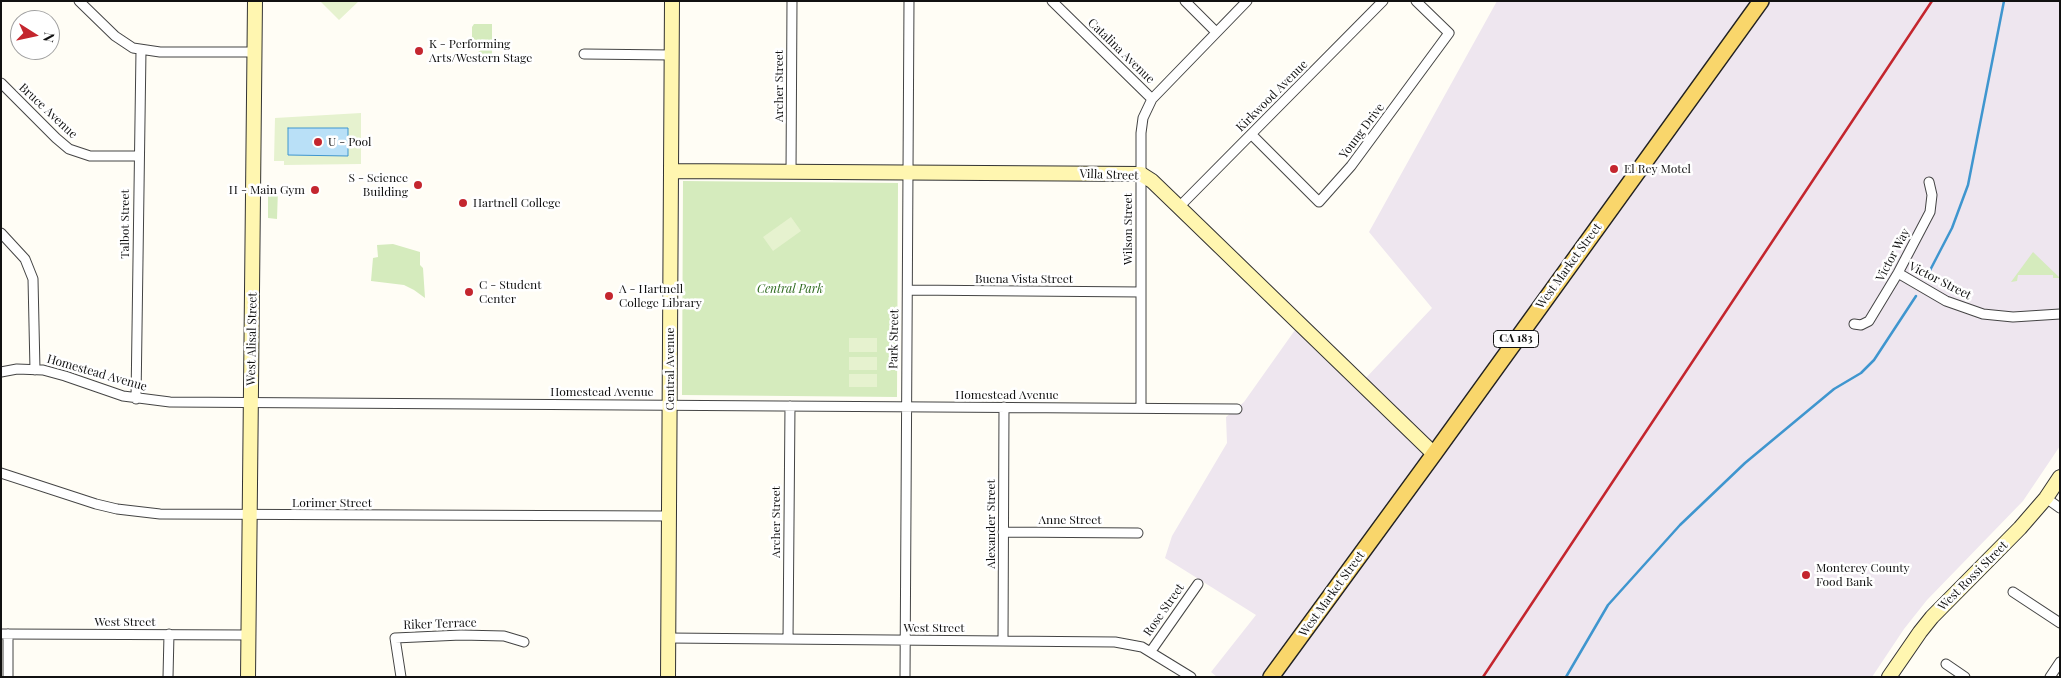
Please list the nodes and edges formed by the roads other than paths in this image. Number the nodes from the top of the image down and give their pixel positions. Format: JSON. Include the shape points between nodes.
{"nodes":[{"id":1,"x":79,"y":1,"type":"edge"},
{"id":2,"x":255,"y":1,"type":"edge"},
{"id":3,"x":672,"y":1,"type":"edge"},
{"id":4,"x":792,"y":1,"type":"edge"},
{"id":5,"x":909,"y":1,"type":"edge"},
{"id":6,"x":1052,"y":1,"type":"edge"},
{"id":7,"x":1184,"y":1,"type":"edge"},
{"id":8,"x":1247,"y":1,"type":"edge"},
{"id":9,"x":1383,"y":1,"type":"edge"},
{"id":10,"x":1416,"y":1,"type":"edge"},
{"id":11,"x":1761,"y":1,"type":"edge"},
{"id":12,"x":1216,"y":32,"type":"junction"},
{"id":13,"x":141,"y":50,"type":"junction"},
{"id":14,"x":254,"y":52,"type":"junction"},
{"id":15,"x":584,"y":54,"type":"dead end"},
{"id":16,"x":671,"y":55,"type":"junction"},
{"id":17,"x":1,"y":84,"type":"edge"},
{"id":18,"x":1152,"y":98,"type":"junction"},
{"id":19,"x":1252,"y":135,"type":"junction"},
{"id":20,"x":138,"y":156,"type":"junction"},
{"id":21,"x":672,"y":171,"type":"junction"},
{"id":22,"x":791,"y":172,"type":"junction"},
{"id":23,"x":908,"y":173,"type":"junction"},
{"id":24,"x":1141,"y":174,"type":"junction"},
{"id":25,"x":1929,"y":182,"type":"dead end"},
{"id":26,"x":1180,"y":207,"type":"junction"},
{"id":27,"x":1,"y":233,"type":"edge"},
{"id":28,"x":1898,"y":274,"type":"junction"},
{"id":29,"x":908,"y":290,"type":"junction"},
{"id":30,"x":1141,"y":292,"type":"junction"},
{"id":31,"x":2060,"y":314,"type":"edge"},
{"id":32,"x":1854,"y":324,"type":"dead end"},
{"id":33,"x":35,"y":370,"type":"junction"},
{"id":34,"x":1,"y":372,"type":"edge"},
{"id":35,"x":136,"y":399,"type":"junction"},
{"id":36,"x":251,"y":402,"type":"junction"},
{"id":37,"x":670,"y":405,"type":"junction"},
{"id":38,"x":790,"y":406,"type":"junction"},
{"id":39,"x":906,"y":406,"type":"junction"},
{"id":40,"x":1004,"y":407,"type":"junction"},
{"id":41,"x":1141,"y":408,"type":"junction"},
{"id":42,"x":1236,"y":409,"type":"dead end"},
{"id":43,"x":1434,"y":454,"type":"junction"},
{"id":44,"x":1,"y":473,"type":"edge"},
{"id":45,"x":2060,"y":478,"type":"edge"},
{"id":46,"x":2046,"y":498,"type":"junction"},
{"id":47,"x":2060,"y":508,"type":"edge"},
{"id":48,"x":250,"y":514,"type":"junction"},
{"id":49,"x":669,"y":516,"type":"junction"},
{"id":50,"x":1003,"y":532,"type":"junction"},
{"id":51,"x":1138,"y":533,"type":"dead end"},
{"id":52,"x":1198,"y":584,"type":"dead end"},
{"id":53,"x":2013,"y":592,"type":"dead end"},
{"id":54,"x":2060,"y":623,"type":"edge"},
{"id":55,"x":5,"y":634,"type":"edge"},
{"id":56,"x":168,"y":634,"type":"junction"},
{"id":57,"x":249,"y":636,"type":"junction"},
{"id":58,"x":668,"y":638,"type":"junction"},
{"id":59,"x":788,"y":639,"type":"junction"},
{"id":60,"x":905,"y":641,"type":"junction"},
{"id":61,"x":1003,"y":641,"type":"junction"},
{"id":62,"x":524,"y":642,"type":"dead end"},
{"id":63,"x":1150,"y":651,"type":"junction"},
{"id":64,"x":2060,"y":662,"type":"edge"},
{"id":65,"x":1946,"y":664,"type":"dead end"},
{"id":66,"x":8,"y":677,"type":"edge"},
{"id":67,"x":168,"y":677,"type":"edge"},
{"id":68,"x":248,"y":677,"type":"edge"},
{"id":69,"x":401,"y":677,"type":"edge"},
{"id":70,"x":668,"y":677,"type":"edge"},
{"id":71,"x":905,"y":677,"type":"edge"},
{"id":72,"x":1191,"y":677,"type":"edge"},
{"id":73,"x":1271,"y":677,"type":"edge"},
{"id":74,"x":1889,"y":677,"type":"edge"},
{"id":75,"x":1966,"y":677,"type":"edge"},
{"id":76,"x":2050,"y":677,"type":"edge"}],
"edges":[{"from":1,"to":13,"type":"street","via":[[115,36]]},
{"from":2,"to":14,"type":"street","name":"West Alisal Street"},
{"from":3,"to":16,"type":"street","name":"Central Avenue"},
{"from":4,"to":22,"type":"street","name":"Archer Street"},
{"from":5,"to":23,"type":"street","name":"Park Street"},
{"from":6,"to":18,"type":"street","name":"Catalina Avenue"},
{"from":7,"to":12,"type":"street"},
{"from":8,"to":12,"type":"street","name":"Wilson Street"},
{"from":9,"to":19,"type":"street","name":"Kirkwood Avenue"},
{"from":10,"to":19,"type":"street","name":"Young Drive","via":[[1449,33],[1351,166],[1319,202]]},
{"from":11,"to":43,"type":"main road","name":"West Market Street","number":"CA 183"},
{"from":12,"to":18,"type":"street","name":"Wilson Street"},
{"from":13,"to":14,"type":"street"},
{"from":13,"to":20,"type":"street","name":"Talbot Street"},
{"from":14,"to":36,"type":"street","name":"West Alisal Street"},
{"from":15,"to":16,"type":"street"},
{"from":16,"to":21,"type":"street","name":"Central Avenue"},
{"from":17,"to":20,"type":"street","name":"Bruce Avenue","via":[[69,149],[90,156]]},
{"from":18,"to":24,"type":"street","name":"Wilson Street","via":[[1142,125]]},
{"from":19,"to":26,"type":"street","name":"Kirkwood Avenue"},
{"from":20,"to":35,"type":"street","name":"Talbot Street"},
{"from":21,"to":22,"type":"street","name":"Villa Street"},
{"from":21,"to":37,"type":"street","name":"Central Avenue"},
{"from":22,"to":23,"type":"street","name":"Villa Street"},
{"from":23,"to":24,"type":"street","name":"Villa Street"},
{"from":23,"to":29,"type":"street","name":"Park Street"},
{"from":24,"to":26,"type":"street","name":"Villa Street"},
{"from":24,"to":30,"type":"street","name":"Wilson Street"},
{"from":25,"to":28,"type":"street","name":"Victor Way","via":[[1932,195],[1930,212]]},
{"from":26,"to":43,"type":"street","name":"Villa Street"},
{"from":27,"to":33,"type":"street","via":[[25,260],[33,279]]},
{"from":28,"to":31,"type":"street","name":"Victor Street","via":[[1946,301],[1984,314],[2013,317]]},
{"from":28,"to":32,"type":"street","name":"Victor Way","via":[[1869,321]]},
{"from":29,"to":30,"type":"street","name":"Buena Vista Street"},
{"from":29,"to":39,"type":"street","name":"Park Street"},
{"from":30,"to":41,"type":"street","name":"Wilson Street"},
{"from":33,"to":34,"type":"street","name":"Homestead Avenue"},
{"from":33,"to":35,"type":"street","name":"Homestead Avenue","via":[[58,374]]},
{"from":35,"to":36,"type":"street","name":"Homestead Avenue"},
{"from":36,"to":37,"type":"street","name":"Homestead Avenue"},
{"from":36,"to":48,"type":"street","name":"West Alisal Street"},
{"from":37,"to":38,"type":"street","name":"Homestead Avenue"},
{"from":37,"to":49,"type":"street","name":"Central Avenue"},
{"from":38,"to":39,"type":"street","name":"Homestead Avenue"},
{"from":38,"to":59,"type":"street","name":"Archer Street"},
{"from":39,"to":40,"type":"street","name":"Homestead Avenue"},
{"from":39,"to":60,"type":"street","name":"Park Street"},
{"from":40,"to":41,"type":"street","name":"Homestead Avenue"},
{"from":40,"to":50,"type":"street","name":"Alexander Street"},
{"from":41,"to":42,"type":"street","name":"Homestead Avenue"},
{"from":43,"to":73,"type":"main road","name":"West Market Street","number":"CA 183"},
{"from":44,"to":48,"type":"street","name":"Lorimer Street","via":[[117,509],[160,514]]},
{"from":45,"to":46,"type":"street","name":"West Rossi Street"},
{"from":46,"to":47,"type":"street"},
{"from":46,"to":74,"type":"street","name":"West Rossi Street","via":[[2007,542],[1945,602]]},
{"from":48,"to":49,"type":"street","name":"Lorimer Street"},
{"from":48,"to":57,"type":"street","name":"West Alisal Street"},
{"from":49,"to":58,"type":"street","name":"Central Avenue"},
{"from":50,"to":51,"type":"street","name":"Anne Street"},
{"from":50,"to":61,"type":"street","name":"Alexander Street"},
{"from":52,"to":63,"type":"street","name":"Rose Street"},
{"from":53,"to":54,"type":"street"},
{"from":55,"to":56,"type":"street","name":"West Street"},
{"from":55,"to":66,"type":"street"},
{"from":56,"to":57,"type":"street","name":"West Street"},
{"from":56,"to":67,"type":"street"},
{"from":57,"to":68,"type":"street","name":"West Alisal Street"},
{"from":58,"to":59,"type":"street","name":"West Street"},
{"from":58,"to":70,"type":"street","name":"Central Avenue"},
{"from":59,"to":60,"type":"street","name":"West Street"},
{"from":60,"to":61,"type":"street","name":"West Street"},
{"from":60,"to":71,"type":"street","name":"Park Street"},
{"from":61,"to":63,"type":"street","name":"West Street","via":[[1115,642]]},
{"from":62,"to":69,"type":"street","name":"Riker Terrace","via":[[504,636],[395,638]]},
{"from":63,"to":72,"type":"street","name":"West Street"},
{"from":64,"to":76,"type":"street"},
{"from":65,"to":75,"type":"street"}]}
